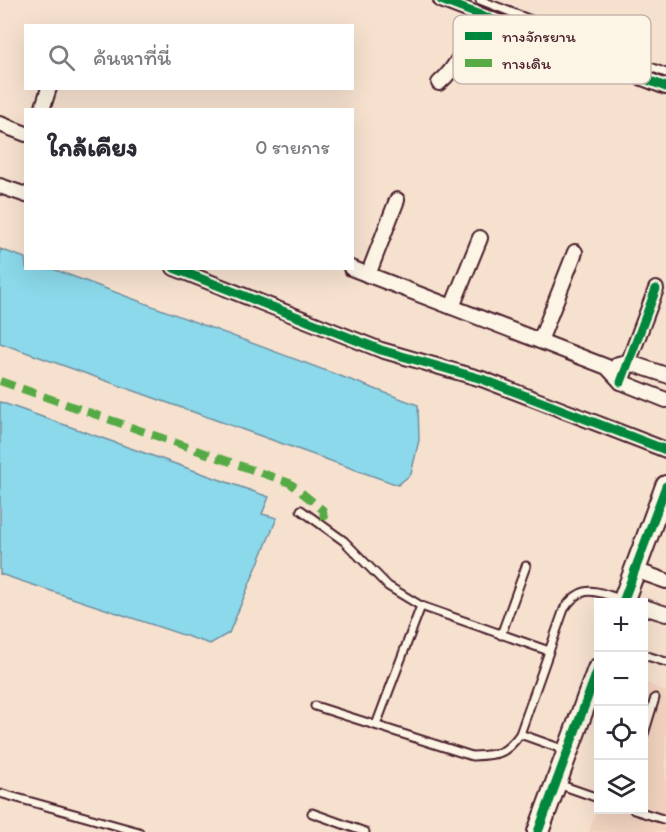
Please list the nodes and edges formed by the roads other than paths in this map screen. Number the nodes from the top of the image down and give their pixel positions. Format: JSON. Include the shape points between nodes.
{"nodes":[{"id":1,"x":441,"y":0,"type":"edge"},
{"id":2,"x":478,"y":7,"type":"edge"},
{"id":3,"x":497,"y":15,"type":"edge"},
{"id":4,"x":501,"y":15,"type":"edge"},
{"id":5,"x":453,"y":68,"type":"edge"},
{"id":6,"x":651,"y":68,"type":"edge"},
{"id":7,"x":666,"y":73,"type":"edge"},
{"id":8,"x":651,"y":81,"type":"edge"},
{"id":9,"x":439,"y":83,"type":"dead end"},
{"id":10,"x":666,"y":87,"type":"edge"},
{"id":11,"x":48,"y":90,"type":"edge"},
{"id":12,"x":43,"y":108,"type":"edge"},
{"id":13,"x":0,"y":124,"type":"edge"},
{"id":14,"x":24,"y":133,"type":"edge"},
{"id":15,"x":0,"y":186,"type":"edge"},
{"id":16,"x":24,"y":194,"type":"edge"},
{"id":17,"x":397,"y":200,"type":"dead end"},
{"id":18,"x":480,"y":238,"type":"dead end"},
{"id":19,"x":575,"y":252,"type":"dead end"},
{"id":20,"x":354,"y":269,"type":"edge"},
{"id":21,"x":179,"y":270,"type":"edge"},
{"id":22,"x":368,"y":275,"type":"junction"},
{"id":23,"x":656,"y":289,"type":"dead end"},
{"id":24,"x":452,"y":307,"type":"junction"},
{"id":25,"x":540,"y":341,"type":"junction"},
{"id":26,"x":627,"y":362,"type":"junction"},
{"id":27,"x":607,"y":367,"type":"junction"},
{"id":28,"x":666,"y":375,"type":"edge"},
{"id":29,"x":621,"y":382,"type":"junction"},
{"id":30,"x":666,"y":400,"type":"edge"},
{"id":31,"x":666,"y":450,"type":"edge"},
{"id":32,"x":666,"y":486,"type":"edge"},
{"id":33,"x":301,"y":510,"type":"dead end"},
{"id":34,"x":526,"y":566,"type":"dead end"},
{"id":35,"x":635,"y":570,"type":"junction"},
{"id":36,"x":666,"y":581,"type":"edge"},
{"id":37,"x":611,"y":598,"type":"edge"},
{"id":38,"x":627,"y":598,"type":"edge"},
{"id":39,"x":421,"y":606,"type":"junction"},
{"id":40,"x":648,"y":608,"type":"edge"},
{"id":41,"x":666,"y":614,"type":"edge"},
{"id":42,"x":501,"y":634,"type":"junction"},
{"id":43,"x":549,"y":651,"type":"junction"},
{"id":44,"x":648,"y":656,"type":"edge"},
{"id":45,"x":666,"y":662,"type":"edge"},
{"id":46,"x":594,"y":680,"type":"edge"},
{"id":47,"x":655,"y":698,"type":"dead end"},
{"id":48,"x":315,"y":706,"type":"dead end"},
{"id":49,"x":648,"y":721,"type":"edge"},
{"id":50,"x":376,"y":725,"type":"junction"},
{"id":51,"x":520,"y":734,"type":"junction"},
{"id":52,"x":568,"y":751,"type":"junction"},
{"id":53,"x":556,"y":783,"type":"junction"},
{"id":54,"x":3,"y":794,"type":"dead end"},
{"id":55,"x":594,"y":797,"type":"edge"},
{"id":56,"x":312,"y":813,"type":"dead end"},
{"id":57,"x":647,"y":814,"type":"edge"},
{"id":58,"x":666,"y":820,"type":"edge"},
{"id":59,"x":139,"y":832,"type":"edge"},
{"id":60,"x":365,"y":832,"type":"edge"},
{"id":61,"x":538,"y":832,"type":"edge"}],
"edges":[{"from":1,"to":2,"type":"street"},
{"from":2,"to":3,"type":"street"},
{"from":2,"to":4,"type":"lane"},
{"from":5,"to":9,"type":"street"},
{"from":6,"to":7,"type":"lane"},
{"from":8,"to":10,"type":"street"},
{"from":11,"to":12,"type":"street"},
{"from":13,"to":14,"type":"street"},
{"from":15,"to":16,"type":"street"},
{"from":17,"to":22,"type":"street"},
{"from":18,"to":24,"type":"street"},
{"from":19,"to":25,"type":"street"},
{"from":20,"to":22,"type":"street"},
{"from":21,"to":31,"type":"street","via":[[381,350],[482,379]]},
{"from":22,"to":24,"type":"street"},
{"from":23,"to":26,"type":"street"},
{"from":24,"to":25,"type":"street"},
{"from":25,"to":27,"type":"street"},
{"from":26,"to":27,"type":"street"},
{"from":26,"to":28,"type":"street"},
{"from":26,"to":29,"type":"street"},
{"from":27,"to":29,"type":"street"},
{"from":29,"to":30,"type":"street"},
{"from":32,"to":35,"type":"street"},
{"from":33,"to":39,"type":"lane","via":[[344,541],[388,586]]},
{"from":34,"to":42,"type":"lane"},
{"from":35,"to":36,"type":"street"},
{"from":35,"to":38,"type":"street"},
{"from":37,"to":43,"type":"lane","via":[[585,591],[573,597],[564,609]]},
{"from":39,"to":42,"type":"lane"},
{"from":39,"to":50,"type":"lane"},
{"from":40,"to":41,"type":"street"},
{"from":42,"to":43,"type":"lane"},
{"from":43,"to":51,"type":"lane"},
{"from":44,"to":45,"type":"lane"},
{"from":46,"to":52,"type":"street"},
{"from":47,"to":49,"type":"lane"},
{"from":48,"to":50,"type":"lane"},
{"from":50,"to":51,"type":"lane","via":[[472,756],[510,748]]},
{"from":51,"to":52,"type":"lane"},
{"from":52,"to":53,"type":"street"},
{"from":53,"to":55,"type":"lane"},
{"from":53,"to":61,"type":"street"},
{"from":54,"to":59,"type":"lane"},
{"from":56,"to":60,"type":"lane"},
{"from":57,"to":58,"type":"lane"}]}
